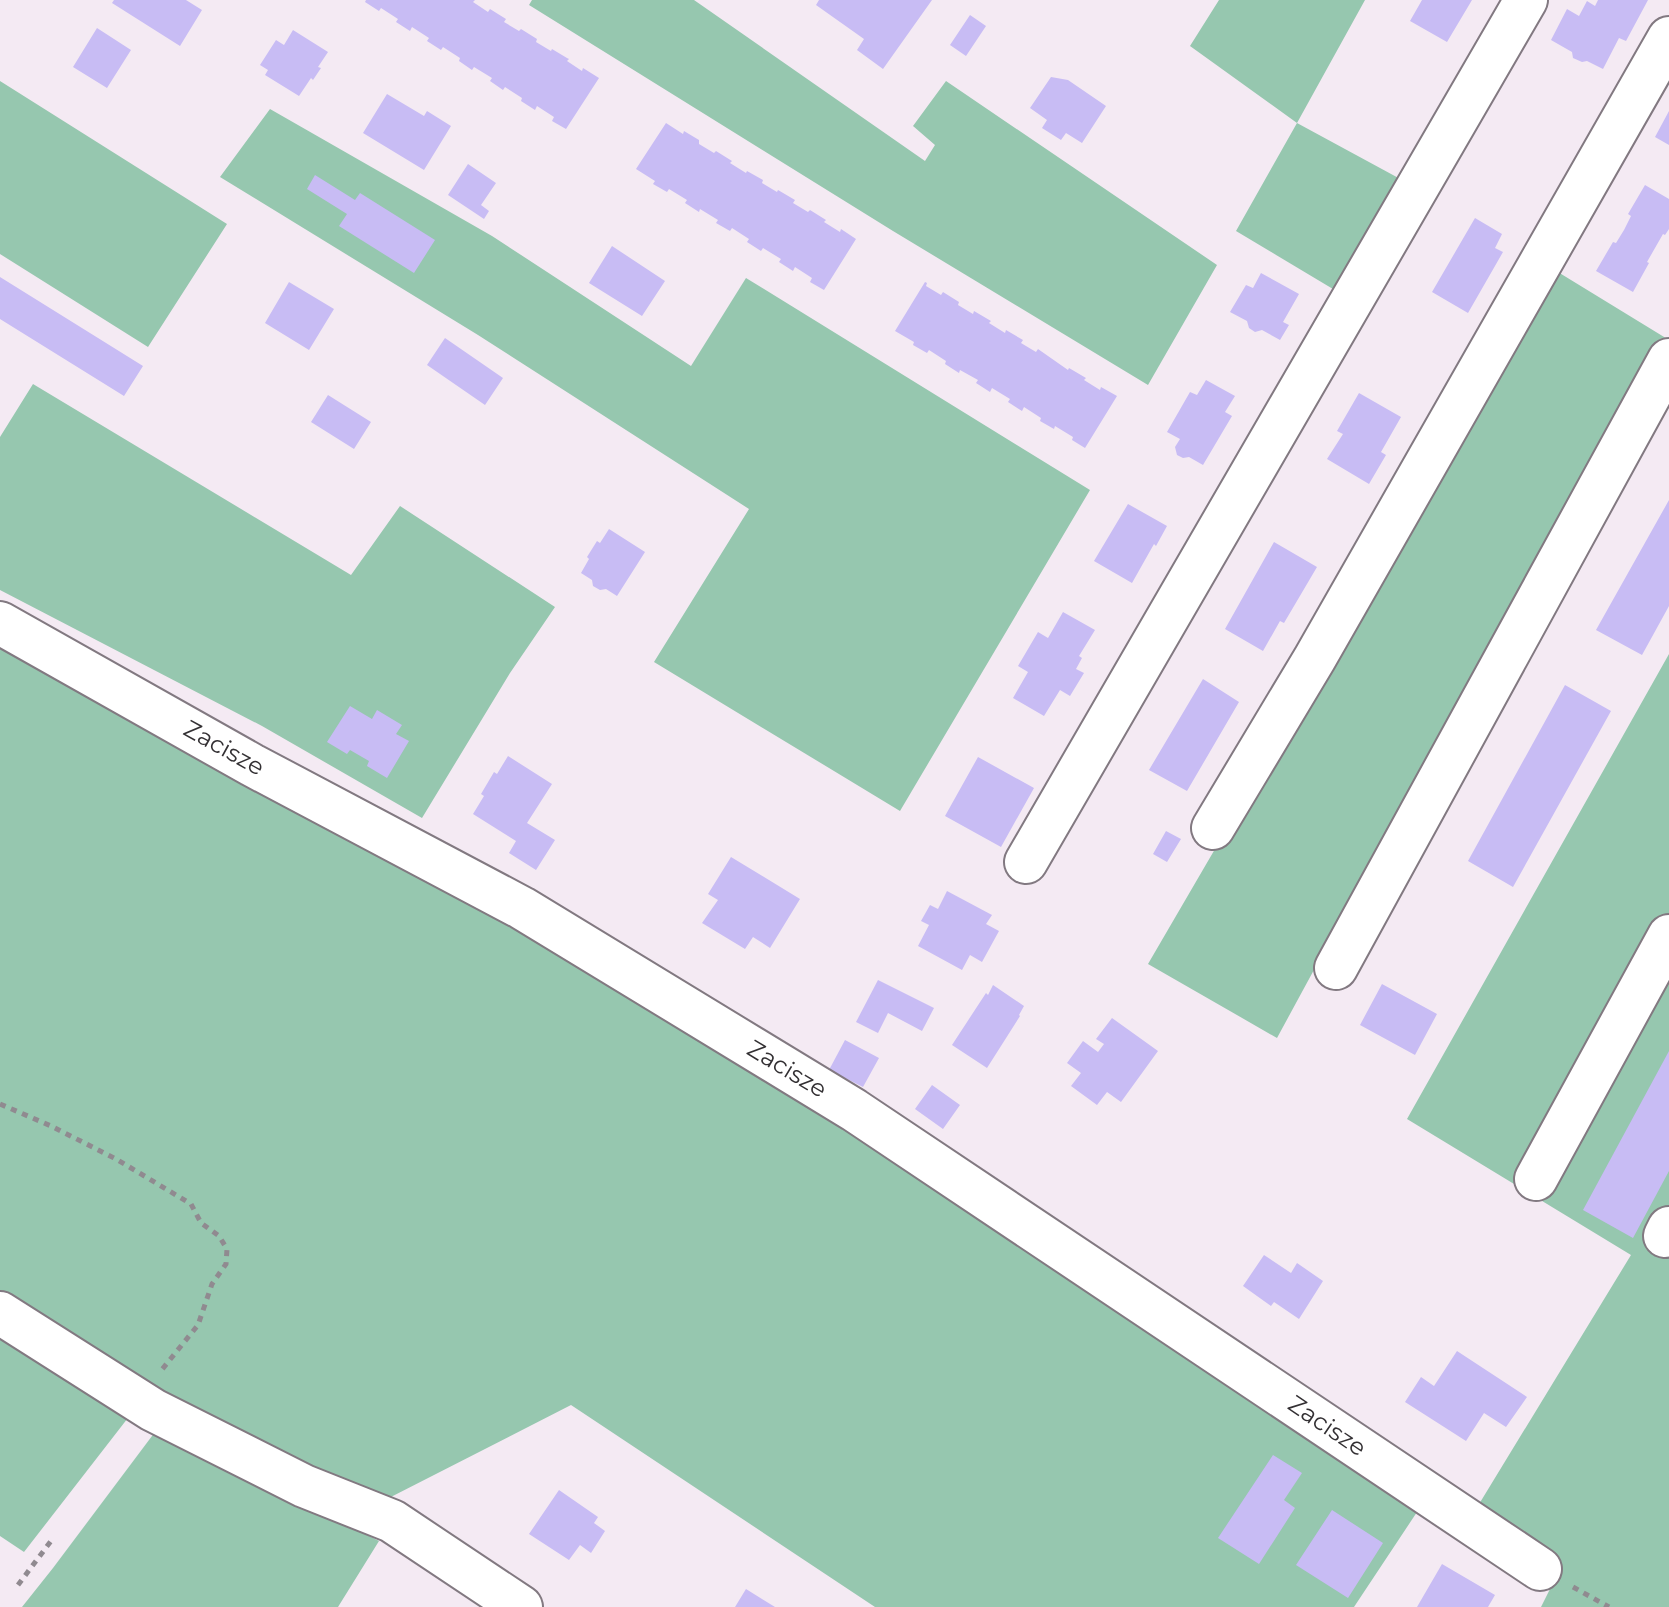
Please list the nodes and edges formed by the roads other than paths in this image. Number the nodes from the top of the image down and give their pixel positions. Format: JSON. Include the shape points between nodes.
{"nodes":[{"id":1,"x":1526,"y":0,"type":"edge"},
{"id":2,"x":1669,"y":38,"type":"edge"},
{"id":3,"x":1669,"y":360,"type":"edge"},
{"id":4,"x":0,"y":623,"type":"edge"},
{"id":5,"x":1213,"y":828,"type":"dead end"},
{"id":6,"x":1026,"y":862,"type":"dead end"},
{"id":7,"x":1669,"y":936,"type":"edge"},
{"id":8,"x":1336,"y":968,"type":"dead end"},
{"id":9,"x":1536,"y":1179,"type":"dead end"},
{"id":10,"x":0,"y":1313,"type":"edge"},
{"id":11,"x":1540,"y":1569,"type":"dead end"},
{"id":12,"x":521,"y":1607,"type":"edge"}],
"edges":[{"from":1,"to":6,"type":"street"},
{"from":2,"to":5,"type":"street"},
{"from":3,"to":8,"type":"street"},
{"from":4,"to":11,"type":"street","name":"Zacisze","via":[[522,908],[854,1110]]},
{"from":7,"to":9,"type":"street"},
{"from":10,"to":12,"type":"street","via":[[146,1406],[304,1486],[392,1521]]}]}
